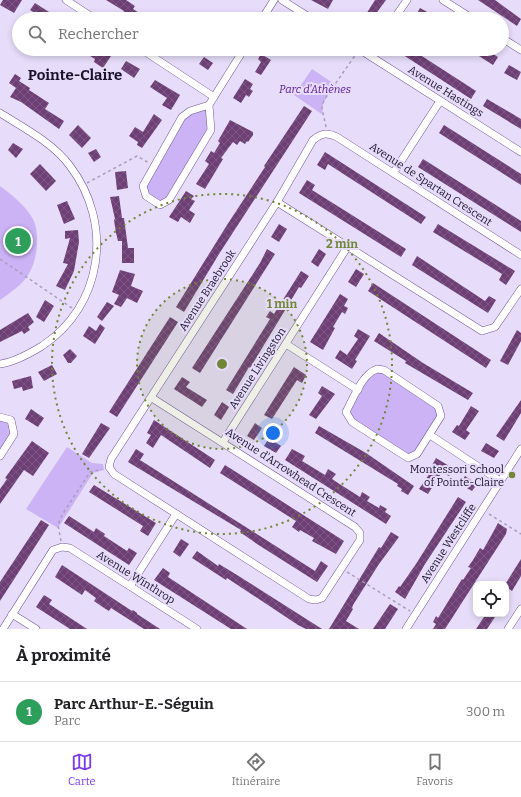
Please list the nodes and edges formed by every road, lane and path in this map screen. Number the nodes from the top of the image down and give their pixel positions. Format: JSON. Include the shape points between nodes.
{"nodes":[{"id":1,"x":66,"y":0,"type":"edge"},
{"id":2,"x":274,"y":0,"type":"edge"},
{"id":3,"x":282,"y":0,"type":"edge"},
{"id":4,"x":407,"y":0,"type":"edge"},
{"id":5,"x":443,"y":0,"type":"edge"},
{"id":6,"x":84,"y":12,"type":"edge"},
{"id":7,"x":266,"y":12,"type":"edge"},
{"id":8,"x":301,"y":12,"type":"edge"},
{"id":9,"x":399,"y":12,"type":"edge"},
{"id":10,"x":462,"y":12,"type":"edge"},
{"id":11,"x":509,"y":42,"type":"edge"},
{"id":12,"x":521,"y":50,"type":"edge"},
{"id":13,"x":152,"y":56,"type":"edge"},
{"id":14,"x":240,"y":56,"type":"edge"},
{"id":15,"x":354,"y":56,"type":"edge"},
{"id":16,"x":370,"y":56,"type":"edge"},
{"id":17,"x":214,"y":97,"type":"junction"},
{"id":18,"x":440,"y":101,"type":"junction"},
{"id":19,"x":209,"y":104,"type":"junction"},
{"id":20,"x":0,"y":113,"type":"edge"},
{"id":21,"x":327,"y":130,"type":"junction"},
{"id":22,"x":521,"y":152,"type":"edge"},
{"id":23,"x":154,"y":166,"type":"junction"},
{"id":24,"x":394,"y":172,"type":"junction"},
{"id":25,"x":82,"y":186,"type":"junction"},
{"id":26,"x":277,"y":202,"type":"junction"},
{"id":27,"x":348,"y":246,"type":"junction"},
{"id":28,"x":521,"y":255,"type":"edge"},
{"id":29,"x":0,"y":260,"type":"edge"},
{"id":30,"x":521,"y":289,"type":"edge"},
{"id":31,"x":77,"y":311,"type":"junction"},
{"id":32,"x":286,"y":344,"type":"junction"},
{"id":33,"x":0,"y":364,"type":"edge"},
{"id":34,"x":358,"y":390,"type":"junction"},
{"id":35,"x":152,"y":398,"type":"junction"},
{"id":36,"x":0,"y":418,"type":"edge"},
{"id":37,"x":430,"y":436,"type":"junction"},
{"id":38,"x":223,"y":442,"type":"junction"},
{"id":39,"x":521,"y":449,"type":"edge"},
{"id":40,"x":0,"y":456,"type":"edge"},
{"id":41,"x":107,"y":467,"type":"junction"},
{"id":42,"x":500,"y":480,"type":"junction"},
{"id":43,"x":487,"y":512,"type":"dead end"},
{"id":44,"x":176,"y":514,"type":"junction"},
{"id":45,"x":521,"y":534,"type":"edge"},
{"id":46,"x":61,"y":544,"type":"junction"},
{"id":47,"x":342,"y":569,"type":"junction"},
{"id":48,"x":130,"y":586,"type":"junction"},
{"id":49,"x":521,"y":609,"type":"edge"},
{"id":50,"x":410,"y":611,"type":"dead end"},
{"id":51,"x":12,"y":614,"type":"junction"},
{"id":52,"x":3,"y":629,"type":"edge"},
{"id":53,"x":36,"y":629,"type":"edge"},
{"id":54,"x":197,"y":629,"type":"edge"},
{"id":55,"x":406,"y":629,"type":"edge"},
{"id":56,"x":508,"y":629,"type":"edge"}],
"edges":[{"from":1,"to":6,"type":"street"},
{"from":2,"to":7,"type":"street"},
{"from":3,"to":8,"type":"street"},
{"from":4,"to":9,"type":"street"},
{"from":5,"to":10,"type":"street"},
{"from":11,"to":12,"type":"street"},
{"from":13,"to":17,"type":"street"},
{"from":14,"to":17,"type":"street"},
{"from":15,"to":21,"type":"path","via":[[324,100],[322,108]]},
{"from":16,"to":18,"type":"street","name":"Avenue Hastings"},
{"from":17,"to":19,"type":"street"},
{"from":18,"to":22,"type":"street","name":"Avenue Hastings"},
{"from":18,"to":24,"type":"street"},
{"from":19,"to":23,"type":"street","via":[[190,111],[182,118]]},
{"from":19,"to":23,"type":"street","via":[[211,130],[169,200],[160,205],[146,196],[143,186]]},
{"from":20,"to":25,"type":"street","via":[[49,145],[70,166]]},
{"from":21,"to":24,"type":"street","name":"Avenue de Spartan Crescent"},
{"from":21,"to":26,"type":"street","name":"Avenue Braebrook","via":[[313,140]]},
{"from":23,"to":25,"type":"path","via":[[137,156]]},
{"from":24,"to":28,"type":"street","name":"Avenue de Spartan Crescent"},
{"from":25,"to":31,"type":"street","via":[[95,219],[98,243],[96,265]]},
{"from":26,"to":27,"type":"street"},
{"from":26,"to":35,"type":"street","name":"Avenue Braebrook"},
{"from":27,"to":30,"type":"street","via":[[482,331],[495,327]]},
{"from":27,"to":32,"type":"street","name":"Avenue Livingston"},
{"from":29,"to":31,"type":"path"},
{"from":31,"to":33,"type":"street","via":[[52,339],[30,353]]},
{"from":32,"to":34,"type":"street"},
{"from":32,"to":38,"type":"street","name":"Avenue Livingston"},
{"from":34,"to":37,"type":"street","via":[[372,371],[384,370],[438,406],[441,416]]},
{"from":34,"to":37,"type":"street","via":[[346,412],[348,418],[408,458],[417,454]]},
{"from":35,"to":38,"type":"street","name":"Avenue d'Arrowhead Crescent"},
{"from":35,"to":41,"type":"street","name":"Avenue Braebrook"},
{"from":36,"to":40,"type":"street","via":[[11,420],[14,434]]},
{"from":37,"to":42,"type":"street"},
{"from":38,"to":47,"type":"street","name":"Avenue d'Arrowhead Crescent","via":[[356,527],[360,533],[360,540]]},
{"from":39,"to":42,"type":"street","name":"Avenue Westcliffe"},
{"from":41,"to":44,"type":"street","name":"Avenue d'Arrowhead Crescent"},
{"from":41,"to":46,"type":"path","via":[[90,472],[62,515],[58,525]]},
{"from":42,"to":55,"type":"street","name":"Avenue Westcliffe"},
{"from":43,"to":45,"type":"path"},
{"from":44,"to":47,"type":"street","name":"Avenue d'Arrowhead Crescent","via":[[309,599],[322,598]]},
{"from":44,"to":48,"type":"street"},
{"from":46,"to":48,"type":"street","name":"Avenue Winthrop"},
{"from":46,"to":51,"type":"street","via":[[53,550]]},
{"from":47,"to":50,"type":"path"},
{"from":48,"to":54,"type":"street","name":"Avenue Winthrop"},
{"from":49,"to":56,"type":"street"},
{"from":51,"to":52,"type":"street"},
{"from":51,"to":53,"type":"street"}]}
